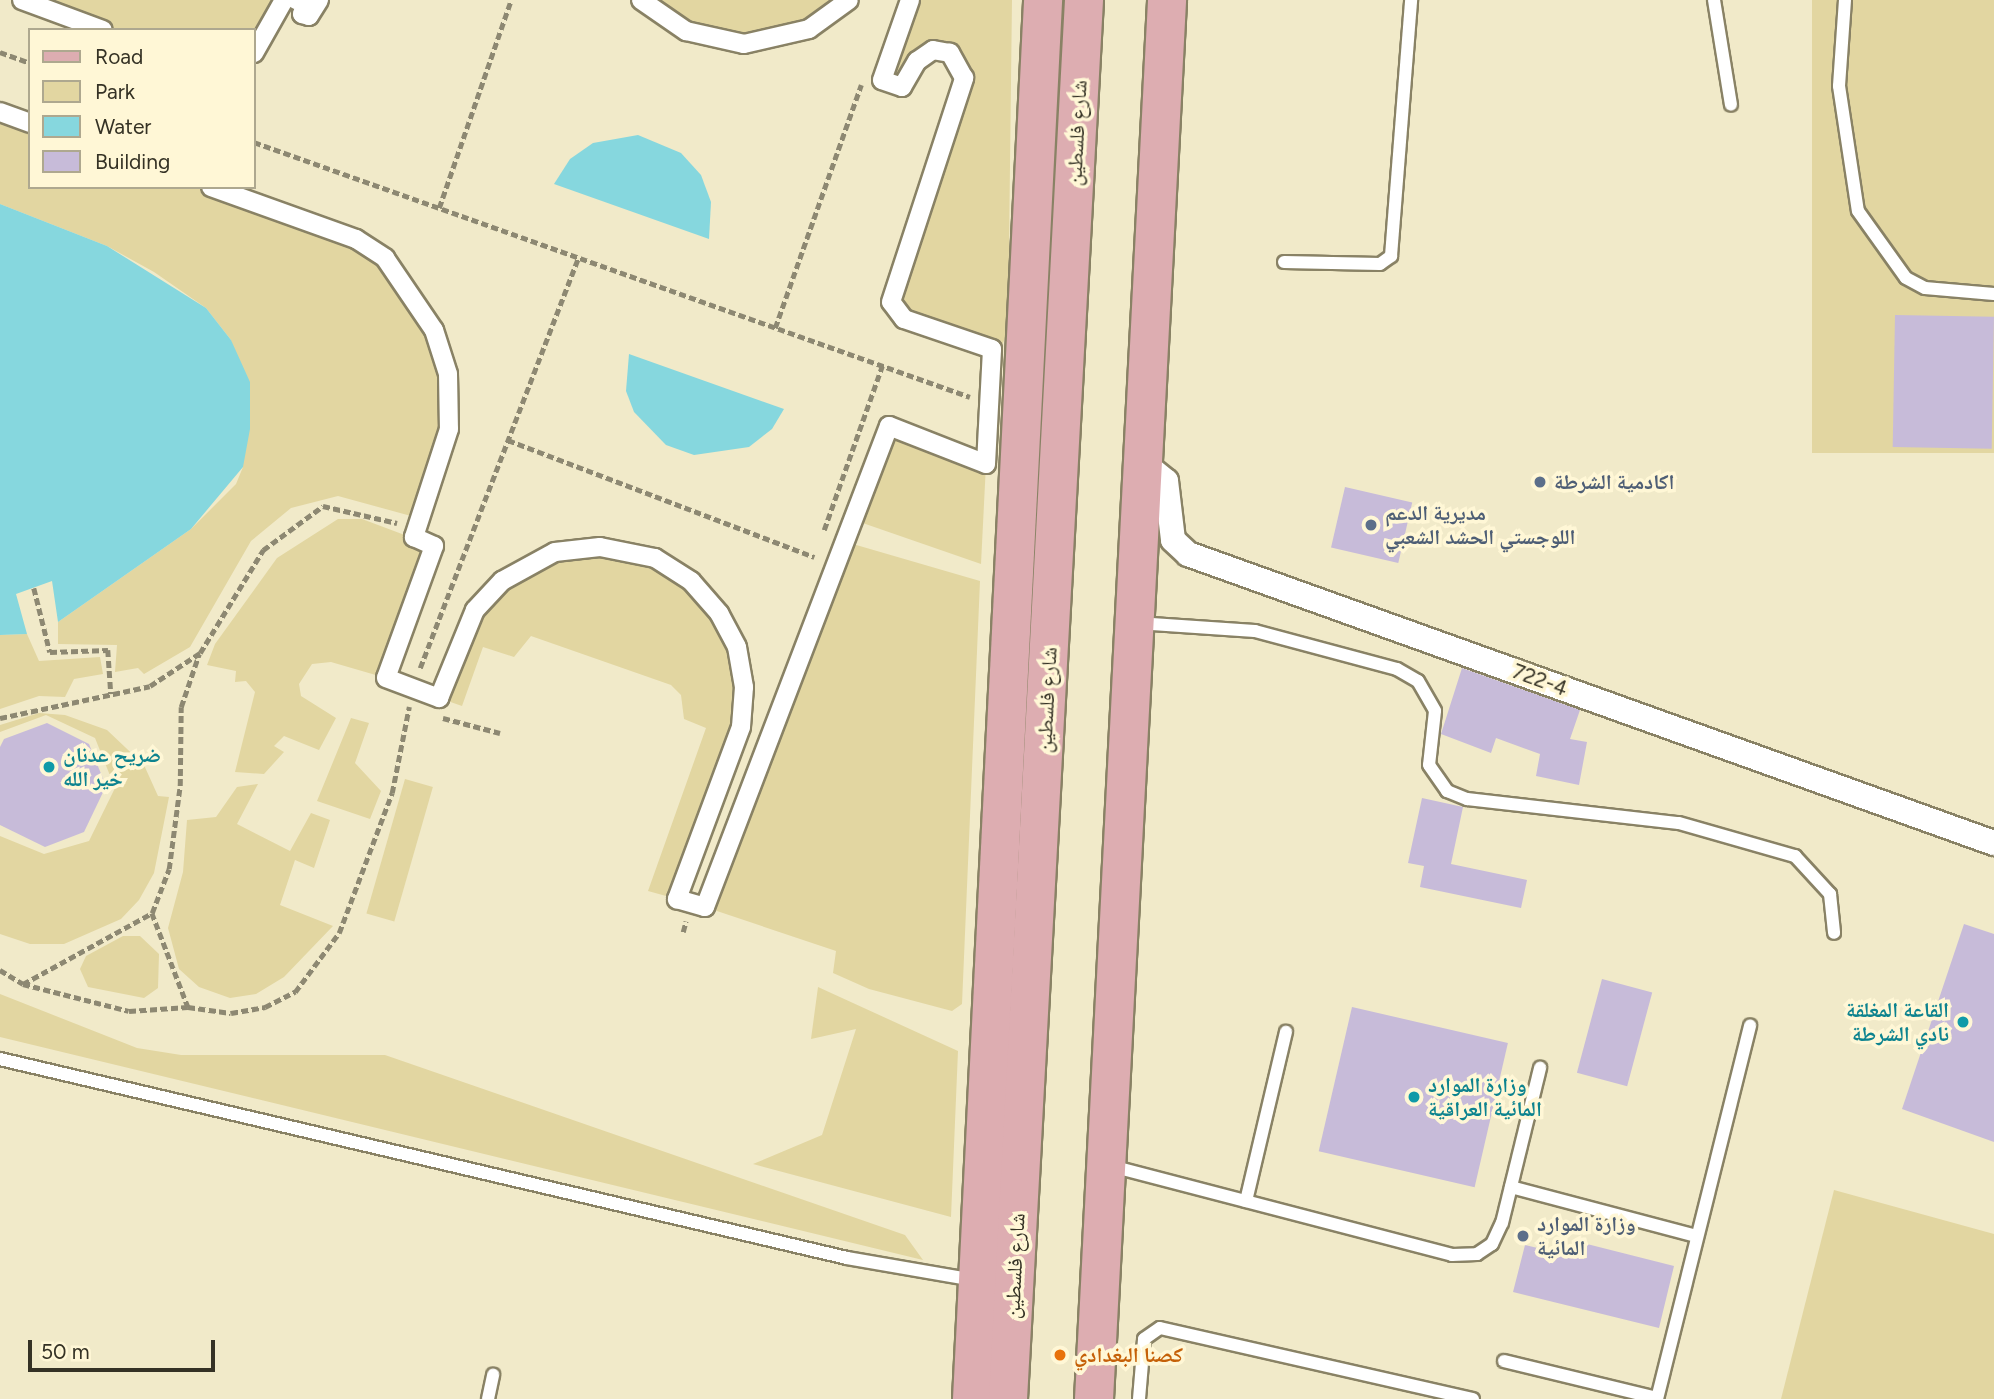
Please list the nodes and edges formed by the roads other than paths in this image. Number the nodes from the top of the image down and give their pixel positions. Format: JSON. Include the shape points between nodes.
{"nodes":[{"id":1,"x":22,"y":0,"type":"edge"},
{"id":2,"x":285,"y":0,"type":"edge"},
{"id":3,"x":296,"y":0,"type":"edge"},
{"id":4,"x":319,"y":0,"type":"edge"},
{"id":5,"x":641,"y":0,"type":"edge"},
{"id":6,"x":849,"y":0,"type":"edge"},
{"id":7,"x":910,"y":0,"type":"edge"},
{"id":8,"x":1043,"y":0,"type":"edge"},
{"id":9,"x":1084,"y":0,"type":"edge"},
{"id":10,"x":1167,"y":0,"type":"edge"},
{"id":11,"x":1411,"y":0,"type":"edge"},
{"id":12,"x":1714,"y":0,"type":"edge"},
{"id":13,"x":1844,"y":0,"type":"edge"},
{"id":14,"x":98,"y":28,"type":"edge"},
{"id":15,"x":256,"y":50,"type":"edge"},
{"id":16,"x":1731,"y":105,"type":"dead end"},
{"id":17,"x":0,"y":112,"type":"edge"},
{"id":18,"x":28,"y":122,"type":"edge"},
{"id":19,"x":217,"y":189,"type":"edge"},
{"id":20,"x":1284,"y":262,"type":"dead end"},
{"id":21,"x":1994,"y":294,"type":"edge"},
{"id":22,"x":1067,"y":323,"type":"junction"},
{"id":23,"x":1023,"y":385,"type":"junction"},
{"id":24,"x":1020,"y":447,"type":"junction"},
{"id":25,"x":1145,"y":464,"type":"junction"},
{"id":26,"x":1057,"y":517,"type":"junction"},
{"id":27,"x":1137,"y":623,"type":"junction"},
{"id":28,"x":1994,"y":843,"type":"edge"},
{"id":29,"x":1834,"y":933,"type":"dead end"},
{"id":30,"x":1750,"y":1025,"type":"dead end"},
{"id":31,"x":1286,"y":1032,"type":"dead end"},
{"id":32,"x":0,"y":1059,"type":"edge"},
{"id":33,"x":1539,"y":1068,"type":"dead end"},
{"id":34,"x":1104,"y":1164,"type":"junction"},
{"id":35,"x":1511,"y":1187,"type":"junction"},
{"id":36,"x":1245,"y":1201,"type":"junction"},
{"id":37,"x":1697,"y":1236,"type":"junction"},
{"id":38,"x":978,"y":1280,"type":"junction"},
{"id":39,"x":1504,"y":1361,"type":"dead end"},
{"id":40,"x":493,"y":1375,"type":"dead end"},
{"id":41,"x":1657,"y":1398,"type":"edge"},
{"id":42,"x":488,"y":1399,"type":"edge"},
{"id":43,"x":972,"y":1399,"type":"edge"},
{"id":44,"x":1008,"y":1399,"type":"edge"},
{"id":45,"x":1094,"y":1399,"type":"edge"},
{"id":46,"x":1139,"y":1399,"type":"edge"},
{"id":47,"x":1473,"y":1399,"type":"edge"}],
"edges":[{"from":1,"to":14,"type":"street"},
{"from":2,"to":15,"type":"street"},
{"from":3,"to":4,"type":"street","via":[[307,3],[302,14],[309,16]]},
{"from":5,"to":6,"type":"street","via":[[686,31],[744,44],[809,29]]},
{"from":7,"to":19,"type":"street","via":[[882,80],[902,87],[917,61],[933,50],[950,53],[964,78],[891,302],[904,318],[992,349],[986,464],[889,426],[705,907],[677,899],[741,727],[744,687],[729,629],[675,568],[600,547],[531,563],[475,610],[439,698],[386,678],[434,546],[414,537],[449,429],[448,374],[434,330],[385,258],[356,239]]},
{"from":8,"to":23,"type":"main road"},
{"from":9,"to":22,"type":"main road","name":"شارع فلسطين"},
{"from":10,"to":25,"type":"main road"},
{"from":11,"to":20,"type":"lane","via":[[1391,256],[1380,264]]},
{"from":12,"to":16,"type":"lane"},
{"from":13,"to":21,"type":"lane","via":[[1839,86],[1858,211],[1906,278],[1925,288]]},
{"from":17,"to":18,"type":"street"},
{"from":22,"to":23,"type":"main road"},
{"from":22,"to":26,"type":"main road","name":"شارع فلسطين"},
{"from":23,"to":24,"type":"main road"},
{"from":24,"to":26,"type":"main road"},
{"from":24,"to":38,"type":"main road"},
{"from":25,"to":27,"type":"main road"},
{"from":25,"to":28,"type":"street","name":"722-4","via":[[1166,481],[1173,540],[1188,554]]},
{"from":26,"to":44,"type":"main road","name":"شارع فلسطين"},
{"from":27,"to":29,"type":"lane","via":[[1255,631],[1397,669],[1418,681],[1435,711],[1429,765],[1447,791],[1467,799],[1679,823],[1795,856],[1830,894]]},
{"from":27,"to":34,"type":"main road"},
{"from":30,"to":37,"type":"lane"},
{"from":31,"to":36,"type":"lane"},
{"from":32,"to":38,"type":"lane","via":[[847,1258]]},
{"from":33,"to":35,"type":"lane"},
{"from":34,"to":36,"type":"lane"},
{"from":34,"to":45,"type":"main road"},
{"from":35,"to":36,"type":"lane","via":[[1492,1244],[1477,1254],[1452,1255]]},
{"from":35,"to":37,"type":"lane"},
{"from":37,"to":41,"type":"lane"},
{"from":38,"to":43,"type":"main road"},
{"from":39,"to":41,"type":"lane"},
{"from":40,"to":42,"type":"lane"},
{"from":46,"to":47,"type":"lane","via":[[1144,1339],[1160,1328]]}]}
